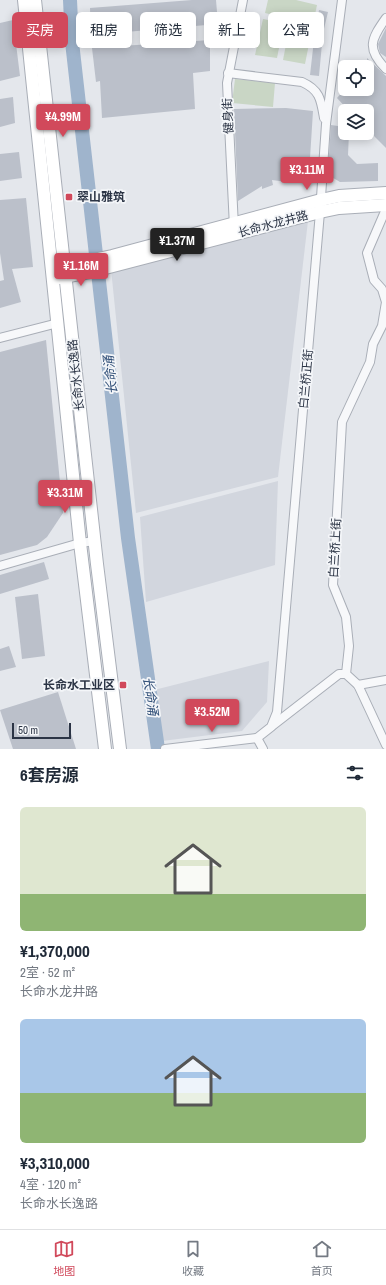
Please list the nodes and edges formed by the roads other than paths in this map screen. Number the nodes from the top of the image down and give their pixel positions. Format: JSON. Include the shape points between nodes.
{"nodes":[{"id":1,"x":24,"y":0,"type":"edge"},
{"id":2,"x":35,"y":0,"type":"edge"},
{"id":3,"x":243,"y":0,"type":"edge"},
{"id":4,"x":342,"y":0,"type":"edge"},
{"id":5,"x":386,"y":18,"type":"edge"},
{"id":6,"x":386,"y":69,"type":"edge"},
{"id":7,"x":228,"y":73,"type":"junction"},
{"id":8,"x":326,"y":124,"type":"junction"},
{"id":9,"x":386,"y":194,"type":"edge"},
{"id":10,"x":386,"y":205,"type":"edge"},
{"id":11,"x":321,"y":206,"type":"junction"},
{"id":12,"x":386,"y":208,"type":"edge"},
{"id":13,"x":234,"y":229,"type":"junction"},
{"id":14,"x":65,"y":272,"type":"junction"},
{"id":15,"x":52,"y":277,"type":"junction"},
{"id":16,"x":58,"y":323,"type":"junction"},
{"id":17,"x":0,"y":338,"type":"edge"},
{"id":18,"x":95,"y":541,"type":"junction"},
{"id":19,"x":80,"y":543,"type":"junction"},
{"id":20,"x":0,"y":566,"type":"edge"},
{"id":21,"x":346,"y":674,"type":"junction"},
{"id":22,"x":386,"y":680,"type":"edge"},
{"id":23,"x":358,"y":685,"type":"junction"},
{"id":24,"x":271,"y":727,"type":"junction"},
{"id":25,"x":257,"y":738,"type":"junction"},
{"id":26,"x":386,"y":746,"type":"edge"},
{"id":27,"x":168,"y":748,"type":"edge"},
{"id":28,"x":105,"y":749,"type":"edge"},
{"id":29,"x":120,"y":749,"type":"edge"},
{"id":30,"x":165,"y":749,"type":"edge"},
{"id":31,"x":263,"y":749,"type":"edge"}],
"edges":[{"from":1,"to":15,"type":"street","name":"长命水长逸路"},
{"from":2,"to":14,"type":"street","name":"长命水长逸路"},
{"from":3,"to":7,"type":"street","name":"健身街"},
{"from":4,"to":8,"type":"street","name":"白兰桥正街"},
{"from":5,"to":6,"type":"street","via":[[375,33],[372,49]]},
{"from":7,"to":8,"type":"street","via":[[302,82],[312,86],[320,98]]},
{"from":7,"to":13,"type":"street","name":"健身街","via":[[226,82]]},
{"from":8,"to":11,"type":"street","name":"白兰桥正街"},
{"from":9,"to":11,"type":"street","name":"长命水龙井路","via":[[339,196]]},
{"from":10,"to":11,"type":"street","name":"长命水龙井路","via":[[339,208]]},
{"from":11,"to":13,"type":"street","name":"长命水龙井路"},
{"from":11,"to":24,"type":"street","name":"白兰桥正街","via":[[277,712]]},
{"from":12,"to":21,"type":"street","name":"白兰桥上街","via":[[367,253],[374,280],[382,289],[386,302],[382,326],[373,344],[370,362],[342,422],[333,585],[346,617],[349,646]]},
{"from":13,"to":14,"type":"street","name":"长命水龙井路"},
{"from":14,"to":15,"type":"street"},
{"from":14,"to":18,"type":"street","name":"长命水长逸路"},
{"from":15,"to":16,"type":"street","name":"长命水长逸路"},
{"from":16,"to":17,"type":"street"},
{"from":16,"to":19,"type":"street","name":"长命水长逸路"},
{"from":18,"to":19,"type":"street"},
{"from":18,"to":29,"type":"street","name":"长命水长逸路"},
{"from":19,"to":20,"type":"street"},
{"from":19,"to":28,"type":"street","name":"长命水长逸路"},
{"from":21,"to":23,"type":"street"},
{"from":21,"to":24,"type":"street","via":[[340,674]]},
{"from":22,"to":23,"type":"street"},
{"from":23,"to":26,"type":"street"},
{"from":24,"to":25,"type":"street"},
{"from":25,"to":27,"type":"street"},
{"from":25,"to":31,"type":"street"},
{"from":27,"to":30,"type":"street"}]}
